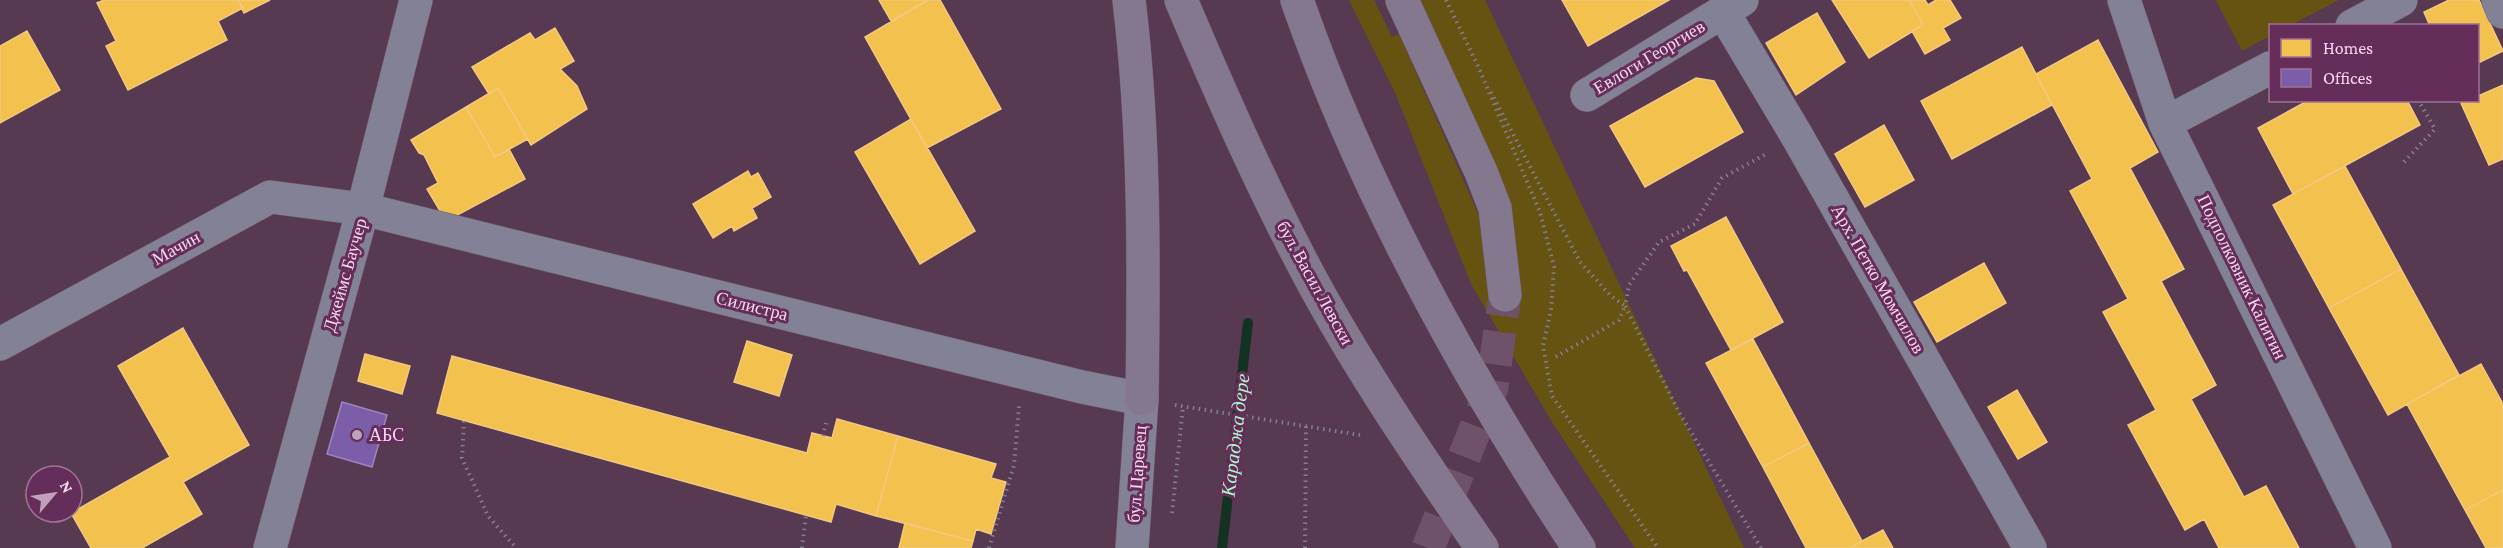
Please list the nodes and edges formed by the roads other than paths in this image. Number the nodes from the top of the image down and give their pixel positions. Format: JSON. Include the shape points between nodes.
{"nodes":[{"id":1,"x":416,"y":0,"type":"edge"},
{"id":2,"x":1129,"y":0,"type":"edge"},
{"id":3,"x":1181,"y":0,"type":"edge"},
{"id":4,"x":1297,"y":0,"type":"edge"},
{"id":5,"x":1402,"y":0,"type":"edge"},
{"id":6,"x":2124,"y":0,"type":"edge"},
{"id":7,"x":2401,"y":0,"type":"edge"},
{"id":8,"x":2498,"y":0,"type":"edge"},
{"id":9,"x":1733,"y":6,"type":"edge"},
{"id":10,"x":2503,"y":12,"type":"edge"},
{"id":11,"x":2356,"y":24,"type":"edge"},
{"id":12,"x":2269,"y":69,"type":"edge"},
{"id":13,"x":1587,"y":95,"type":"dead end"},
{"id":14,"x":2166,"y":123,"type":"junction"},
{"id":15,"x":363,"y":209,"type":"junction"},
{"id":16,"x":1505,"y":295,"type":"tunnel mouth"},
{"id":17,"x":0,"y":344,"type":"edge"},
{"id":18,"x":1142,"y":399,"type":"junction"},
{"id":19,"x":270,"y":548,"type":"edge"},
{"id":20,"x":1132,"y":548,"type":"edge"},
{"id":21,"x":1482,"y":548,"type":"edge"},
{"id":22,"x":1579,"y":548,"type":"edge"},
{"id":23,"x":2030,"y":548,"type":"edge"},
{"id":24,"x":2376,"y":548,"type":"edge"}],
"edges":[{"from":1,"to":15,"type":"street","name":"Джеймс Баучер"},
{"from":2,"to":18,"type":"highway","via":[[1136,56],[1144,242]]},
{"from":3,"to":21,"type":"highway","name":"бул. Васил Левски","via":[[1248,154],[1318,291],[1411,445]]},
{"from":4,"to":22,"type":"highway","via":[[1331,87],[1399,237],[1462,356]]},
{"from":5,"to":16,"type":"highway","via":[[1495,208]]},
{"from":6,"to":14,"type":"street","name":"Подполковник Калитин"},
{"from":7,"to":11,"type":"street"},
{"from":8,"to":10,"type":"street"},
{"from":9,"to":13,"type":"street","name":"Евлоги Георгиев"},
{"from":9,"to":23,"type":"street","name":"Арх. Петко Момчилов","via":[[1797,136]]},
{"from":12,"to":14,"type":"street"},
{"from":14,"to":24,"type":"street","name":"Подполковник Калитин"},
{"from":15,"to":17,"type":"street","name":"Мачин","via":[[270,197]]},
{"from":15,"to":18,"type":"street","name":"Силистра"},
{"from":15,"to":19,"type":"street","name":"Джеймс Баучер"},
{"from":18,"to":20,"type":"street","name":"бул. Царевец"}]}
